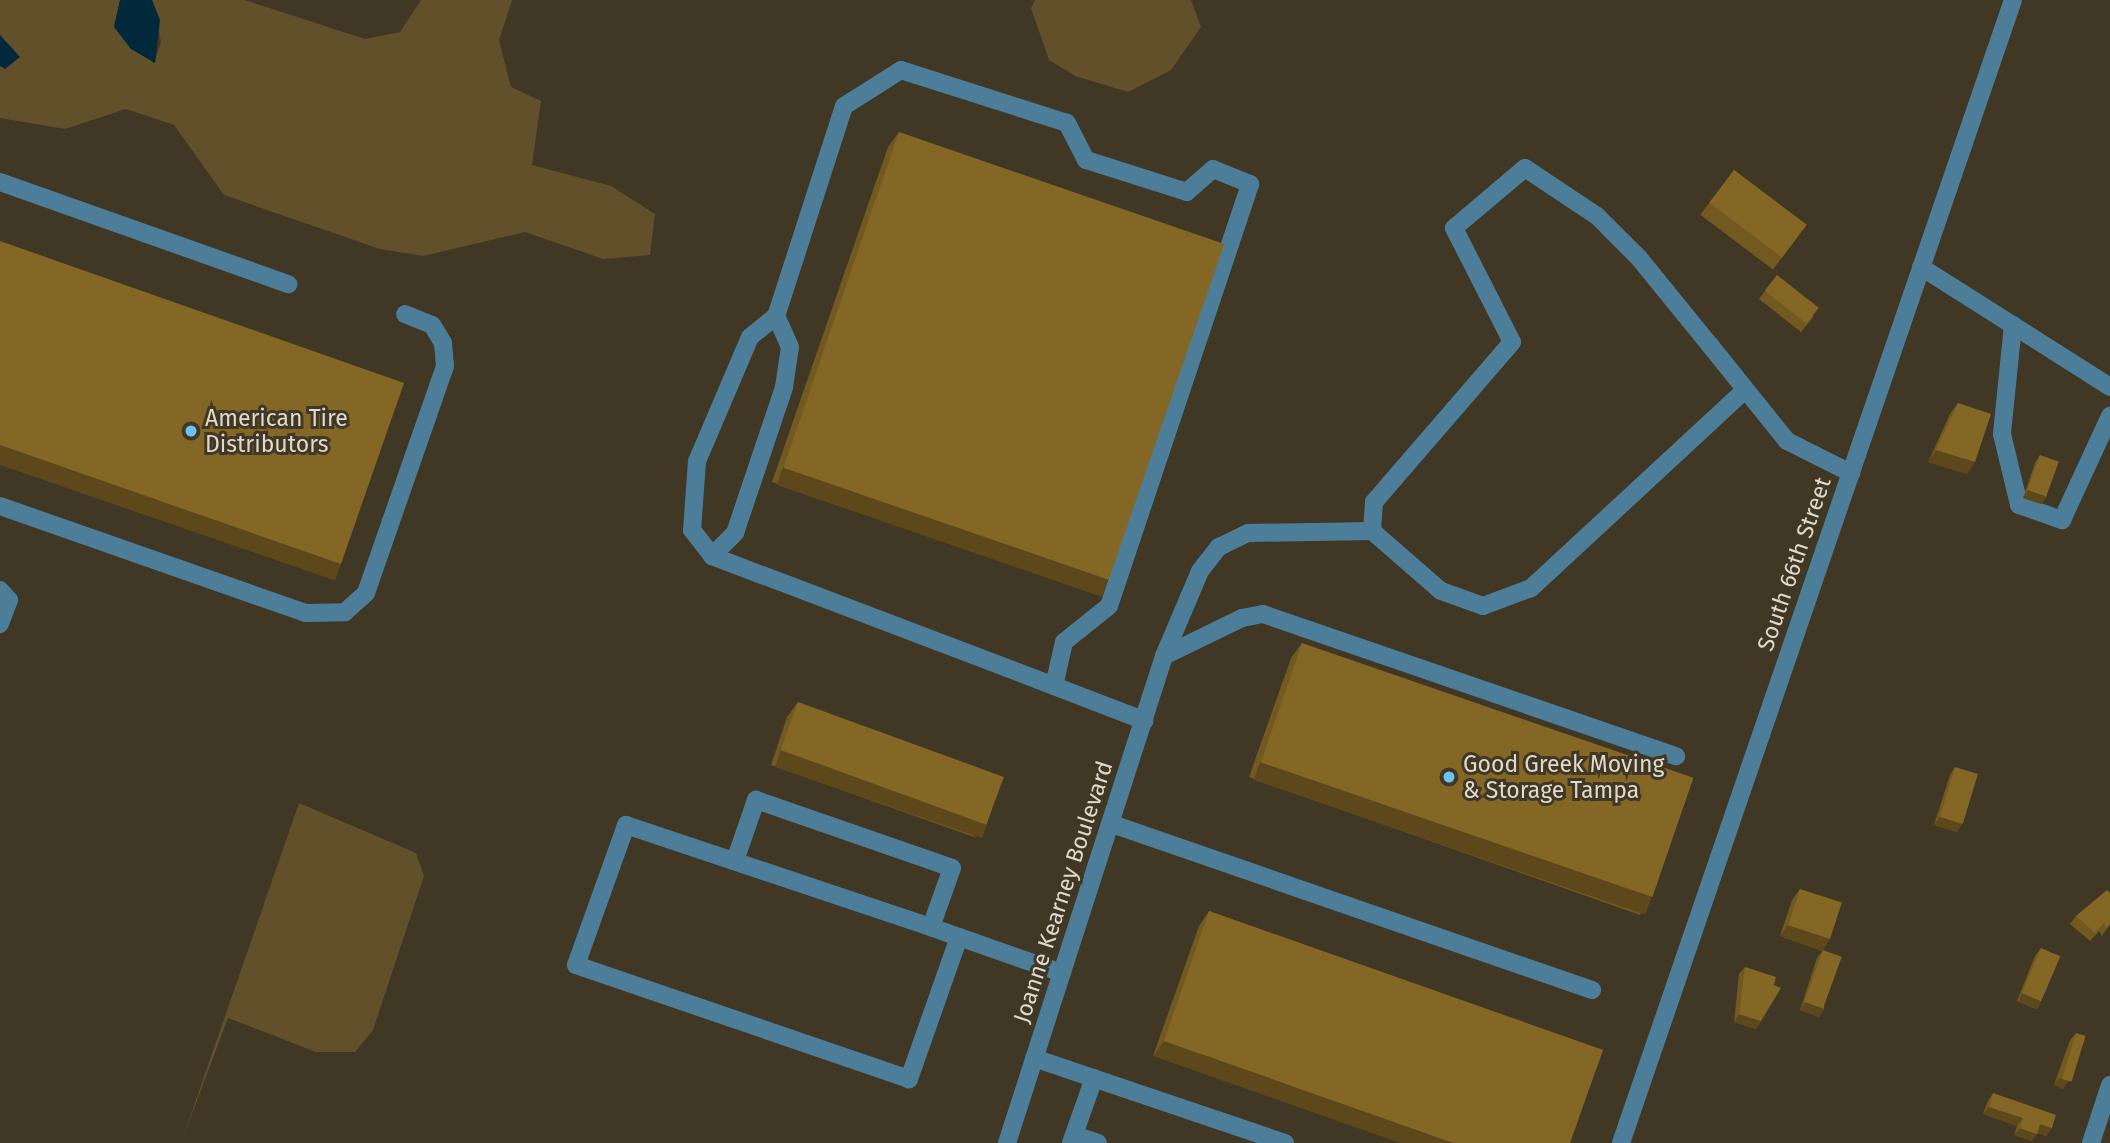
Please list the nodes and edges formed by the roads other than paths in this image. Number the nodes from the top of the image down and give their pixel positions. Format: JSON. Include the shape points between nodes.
{"nodes":[{"id":1,"x":2013,"y":0,"type":"edge"},
{"id":2,"x":0,"y":182,"type":"edge"},
{"id":3,"x":1922,"y":267,"type":"junction"},
{"id":4,"x":288,"y":284,"type":"dead end"},
{"id":5,"x":405,"y":314,"type":"dead end"},
{"id":6,"x":776,"y":316,"type":"junction"},
{"id":7,"x":2013,"y":325,"type":"junction"},
{"id":8,"x":2110,"y":387,"type":"edge"},
{"id":9,"x":1745,"y":390,"type":"junction"},
{"id":10,"x":2110,"y":415,"type":"edge"},
{"id":11,"x":1851,"y":473,"type":"junction"},
{"id":12,"x":0,"y":506,"type":"edge"},
{"id":13,"x":1372,"y":531,"type":"junction"},
{"id":14,"x":712,"y":556,"type":"junction"},
{"id":15,"x":0,"y":590,"type":"edge"},
{"id":16,"x":0,"y":624,"type":"edge"},
{"id":17,"x":1164,"y":656,"type":"junction"},
{"id":18,"x":1054,"y":687,"type":"junction"},
{"id":19,"x":1145,"y":721,"type":"junction"},
{"id":20,"x":1676,"y":756,"type":"dead end"},
{"id":21,"x":1112,"y":824,"type":"junction"},
{"id":22,"x":734,"y":861,"type":"junction"},
{"id":23,"x":932,"y":927,"type":"junction"},
{"id":24,"x":959,"y":937,"type":"junction"},
{"id":25,"x":1062,"y":973,"type":"junction"},
{"id":26,"x":1592,"y":990,"type":"dead end"},
{"id":27,"x":1034,"y":1058,"type":"junction"},
{"id":28,"x":1094,"y":1078,"type":"junction"},
{"id":29,"x":2110,"y":1085,"type":"edge"},
{"id":30,"x":1072,"y":1139,"type":"edge"},
{"id":31,"x":1007,"y":1143,"type":"edge"},
{"id":32,"x":1098,"y":1143,"type":"edge"},
{"id":33,"x":1285,"y":1143,"type":"edge"},
{"id":34,"x":1621,"y":1143,"type":"edge"},
{"id":35,"x":2091,"y":1143,"type":"edge"}],
"edges":[{"from":1,"to":3,"type":"street","name":"South 66th Street"},
{"from":2,"to":4,"type":"street"},
{"from":3,"to":7,"type":"street"},
{"from":3,"to":11,"type":"street","name":"South 66th Street"},
{"from":5,"to":12,"type":"street","via":[[432,325],[443,343],[445,366],[366,593],[345,612],[306,613]]},
{"from":6,"to":14,"type":"street","via":[[790,347],[784,387],[735,533]]},
{"from":6,"to":14,"type":"street","via":[[750,337],[697,461],[692,530]]},
{"from":6,"to":18,"type":"street","via":[[844,106],[901,70],[1067,123],[1086,160],[1187,192],[1213,169],[1250,184],[1209,322],[1109,606],[1064,642]]},
{"from":7,"to":8,"type":"street"},
{"from":7,"to":10,"type":"street","via":[[2002,434],[2019,505],[2062,520]]},
{"from":9,"to":11,"type":"street","via":[[1787,441]]},
{"from":9,"to":13,"type":"street","via":[[1531,588],[1483,606],[1441,591]]},
{"from":9,"to":13,"type":"street","via":[[1597,216],[1525,168],[1454,228],[1512,342],[1374,502]]},
{"from":11,"to":34,"type":"street","name":"South 66th Street"},
{"from":13,"to":17,"type":"street","name":"Joanne Kearney Boulevard","via":[[1248,533],[1219,547],[1199,571]]},
{"from":14,"to":18,"type":"street"},
{"from":15,"to":16,"type":"street","via":[[9,600]]},
{"from":17,"to":19,"type":"street","name":"Joanne Kearney Boulevard"},
{"from":17,"to":20,"type":"street","via":[[1262,614]]},
{"from":18,"to":19,"type":"street"},
{"from":19,"to":21,"type":"street","name":"Joanne Kearney Boulevard"},
{"from":21,"to":25,"type":"street","name":"Joanne Kearney Boulevard"},
{"from":21,"to":26,"type":"street"},
{"from":22,"to":23,"type":"street"},
{"from":22,"to":23,"type":"street","via":[[757,800],[952,868]]},
{"from":22,"to":24,"type":"street","via":[[626,825],[576,965],[909,1079]]},
{"from":23,"to":24,"type":"street"},
{"from":24,"to":25,"type":"street"},
{"from":25,"to":27,"type":"street","name":"Joanne Kearney Boulevard"},
{"from":27,"to":28,"type":"street"},
{"from":27,"to":31,"type":"street","name":"Joanne Kearney Boulevard"},
{"from":28,"to":30,"type":"street"},
{"from":28,"to":33,"type":"street"},
{"from":29,"to":35,"type":"street"},
{"from":30,"to":32,"type":"street"}]}
